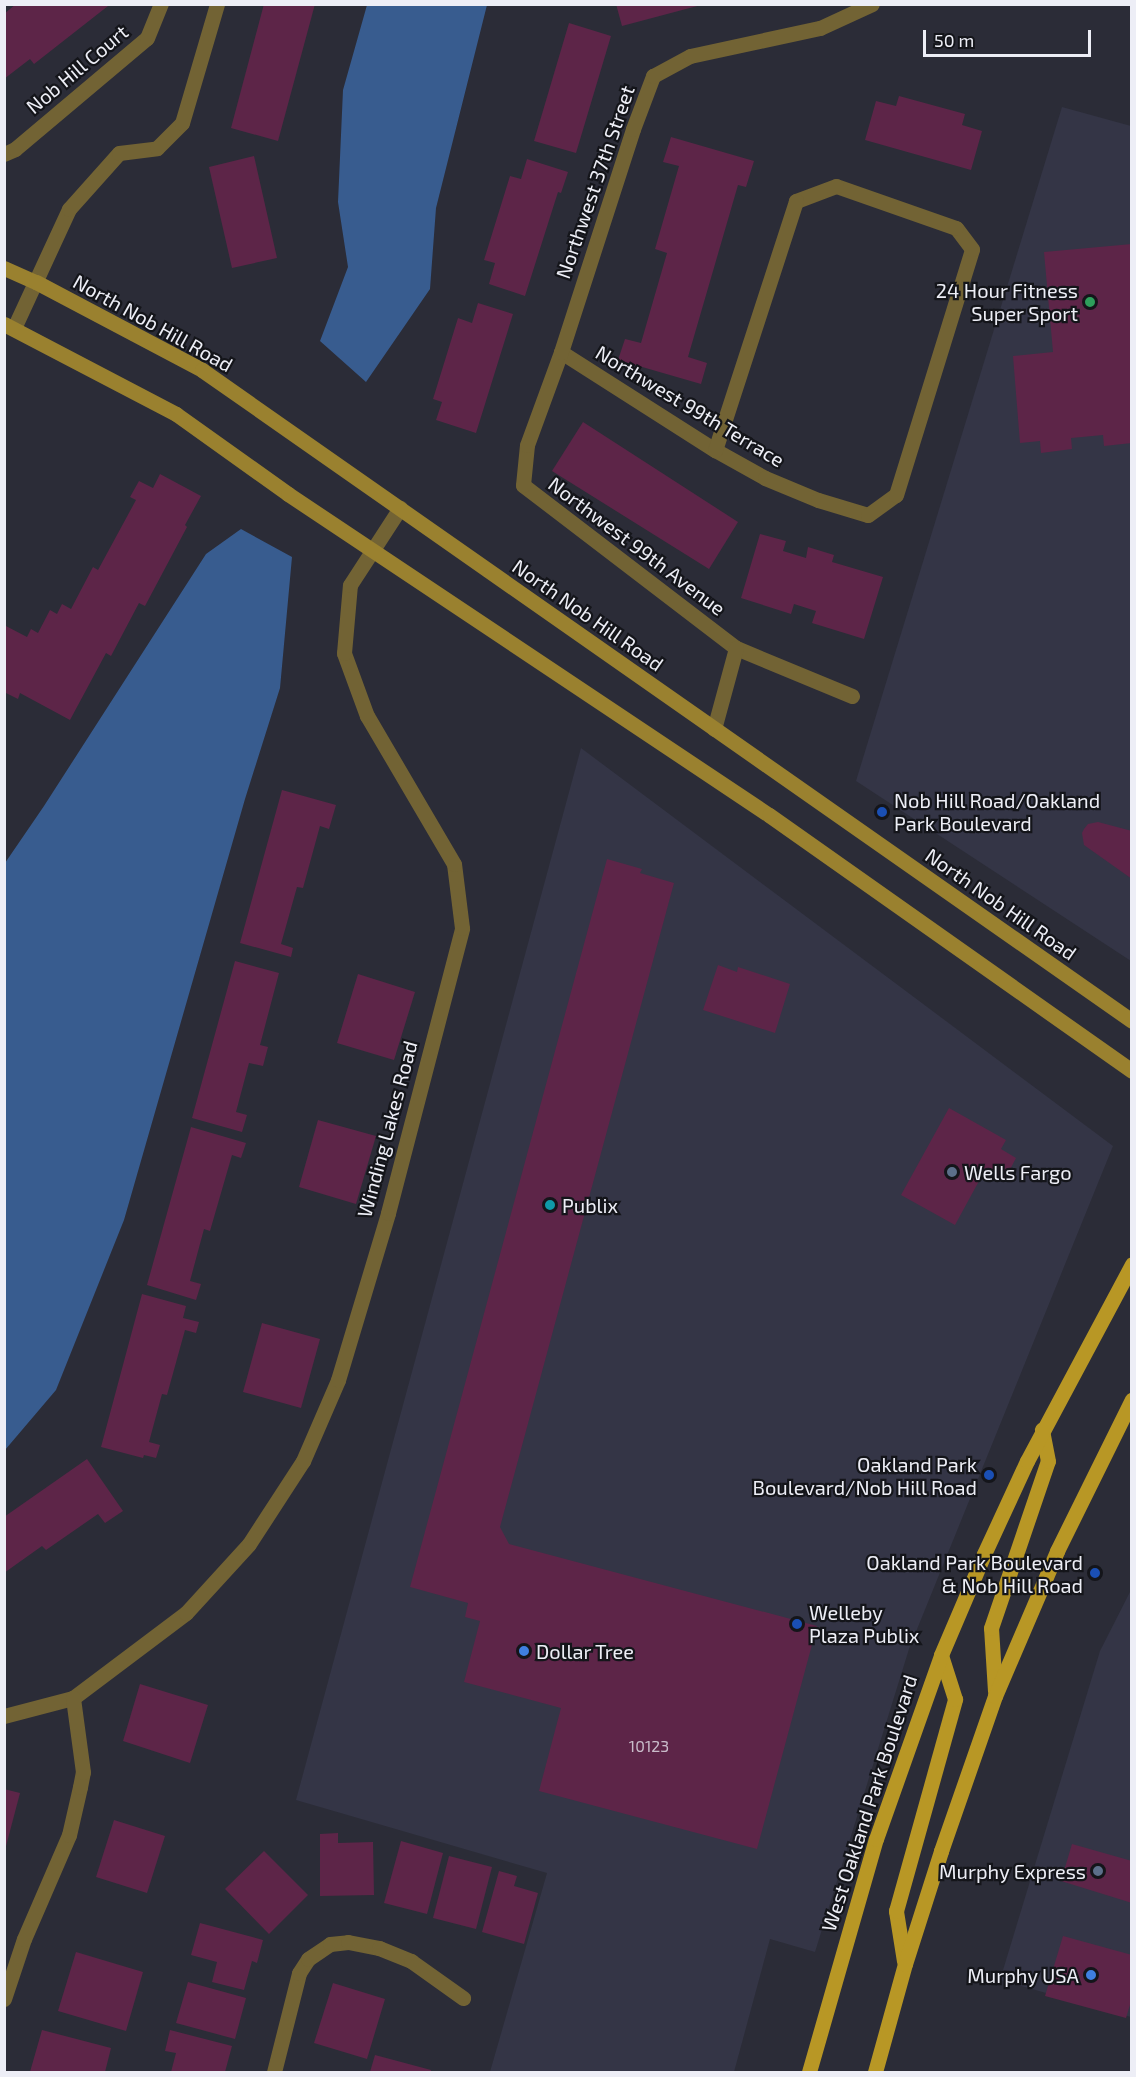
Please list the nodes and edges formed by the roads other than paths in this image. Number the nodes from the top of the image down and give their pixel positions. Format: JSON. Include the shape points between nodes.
{"nodes":[{"id":1,"x":161,"y":4,"type":"edge"},
{"id":2,"x":218,"y":4,"type":"edge"},
{"id":3,"x":872,"y":4,"type":"edge"},
{"id":4,"x":4,"y":154,"type":"edge"},
{"id":5,"x":4,"y":268,"type":"edge"},
{"id":6,"x":36,"y":282,"type":"junction"},
{"id":7,"x":9,"y":326,"type":"edge"},
{"id":8,"x":561,"y":352,"type":"junction"},
{"id":9,"x":715,"y":450,"type":"junction"},
{"id":10,"x":400,"y":508,"type":"junction"},
{"id":11,"x":371,"y":550,"type":"junction"},
{"id":12,"x":736,"y":648,"type":"junction"},
{"id":13,"x":852,"y":696,"type":"dead end"},
{"id":14,"x":714,"y":729,"type":"junction"},
{"id":15,"x":1131,"y":1022,"type":"edge"},
{"id":16,"x":1131,"y":1071,"type":"edge"},
{"id":17,"x":1131,"y":1264,"type":"edge"},
{"id":18,"x":1131,"y":1399,"type":"edge"},
{"id":19,"x":1042,"y":1430,"type":"junction"},
{"id":20,"x":941,"y":1656,"type":"junction"},
{"id":21,"x":995,"y":1696,"type":"junction"},
{"id":22,"x":73,"y":1698,"type":"junction"},
{"id":23,"x":4,"y":1716,"type":"edge"},
{"id":24,"x":905,"y":1964,"type":"junction"},
{"id":25,"x":463,"y":1998,"type":"dead end"},
{"id":26,"x":4,"y":1999,"type":"edge"},
{"id":27,"x":273,"y":2073,"type":"edge"},
{"id":28,"x":809,"y":2073,"type":"edge"},
{"id":29,"x":875,"y":2073,"type":"edge"}],
"edges":[{"from":1,"to":4,"type":"street","name":"Nob Hill Court","via":[[147,38],[15,149]]},
{"from":2,"to":6,"type":"street","via":[[182,123],[157,148],[119,153],[69,209]]},
{"from":3,"to":8,"type":"street","name":"Northwest 37th Street","via":[[820,28],[690,56],[653,76]]},
{"from":5,"to":6,"type":"main road","name":"North Nob Hill Road"},
{"from":6,"to":7,"type":"street"},
{"from":6,"to":10,"type":"main road","name":"North Nob Hill Road","via":[[202,370]]},
{"from":7,"to":11,"type":"main road","via":[[176,414]]},
{"from":8,"to":9,"type":"street","name":"Northwest 99th Terrace"},
{"from":8,"to":12,"type":"street","name":"Northwest 99th Avenue","via":[[527,445],[523,485]]},
{"from":9,"to":9,"type":"street","name":"Northwest 99th Terrace","via":[[796,201],[836,186],[956,228],[972,249],[896,495],[868,515],[765,478]]},
{"from":10,"to":11,"type":"street","name":"Winding Lakes Road"},
{"from":10,"to":14,"type":"main road","name":"North Nob Hill Road"},
{"from":11,"to":16,"type":"main road","via":[[722,782]]},
{"from":11,"to":22,"type":"street","name":"Winding Lakes Road","via":[[350,585],[344,654],[367,716],[454,864],[462,928],[388,1213],[338,1380],[303,1461],[249,1544],[186,1613]]},
{"from":12,"to":13,"type":"street","name":"Northwest 99th Avenue"},
{"from":12,"to":14,"type":"street"},
{"from":14,"to":15,"type":"main road","name":"North Nob Hill Road"},
{"from":17,"to":19,"type":"main road","name":"West Oakland Park Boulevard"},
{"from":18,"to":21,"type":"main road","via":[[1057,1551]]},
{"from":19,"to":20,"type":"main road","name":"West Oakland Park Boulevard"},
{"from":19,"to":21,"type":"main road","via":[[1048,1461],[991,1628]]},
{"from":20,"to":24,"type":"main road","via":[[955,1699],[896,1911]]},
{"from":20,"to":28,"type":"main road","name":"West Oakland Park Boulevard","via":[[876,1839]]},
{"from":21,"to":24,"type":"main road"},
{"from":22,"to":23,"type":"street","name":"Winding Lakes Road"},
{"from":22,"to":26,"type":"street","via":[[83,1772],[69,1835],[24,1939]]},
{"from":24,"to":29,"type":"main road"},
{"from":25,"to":27,"type":"street","via":[[411,1960],[379,1948],[348,1942],[330,1944],[308,1959],[299,1972]]}]}
